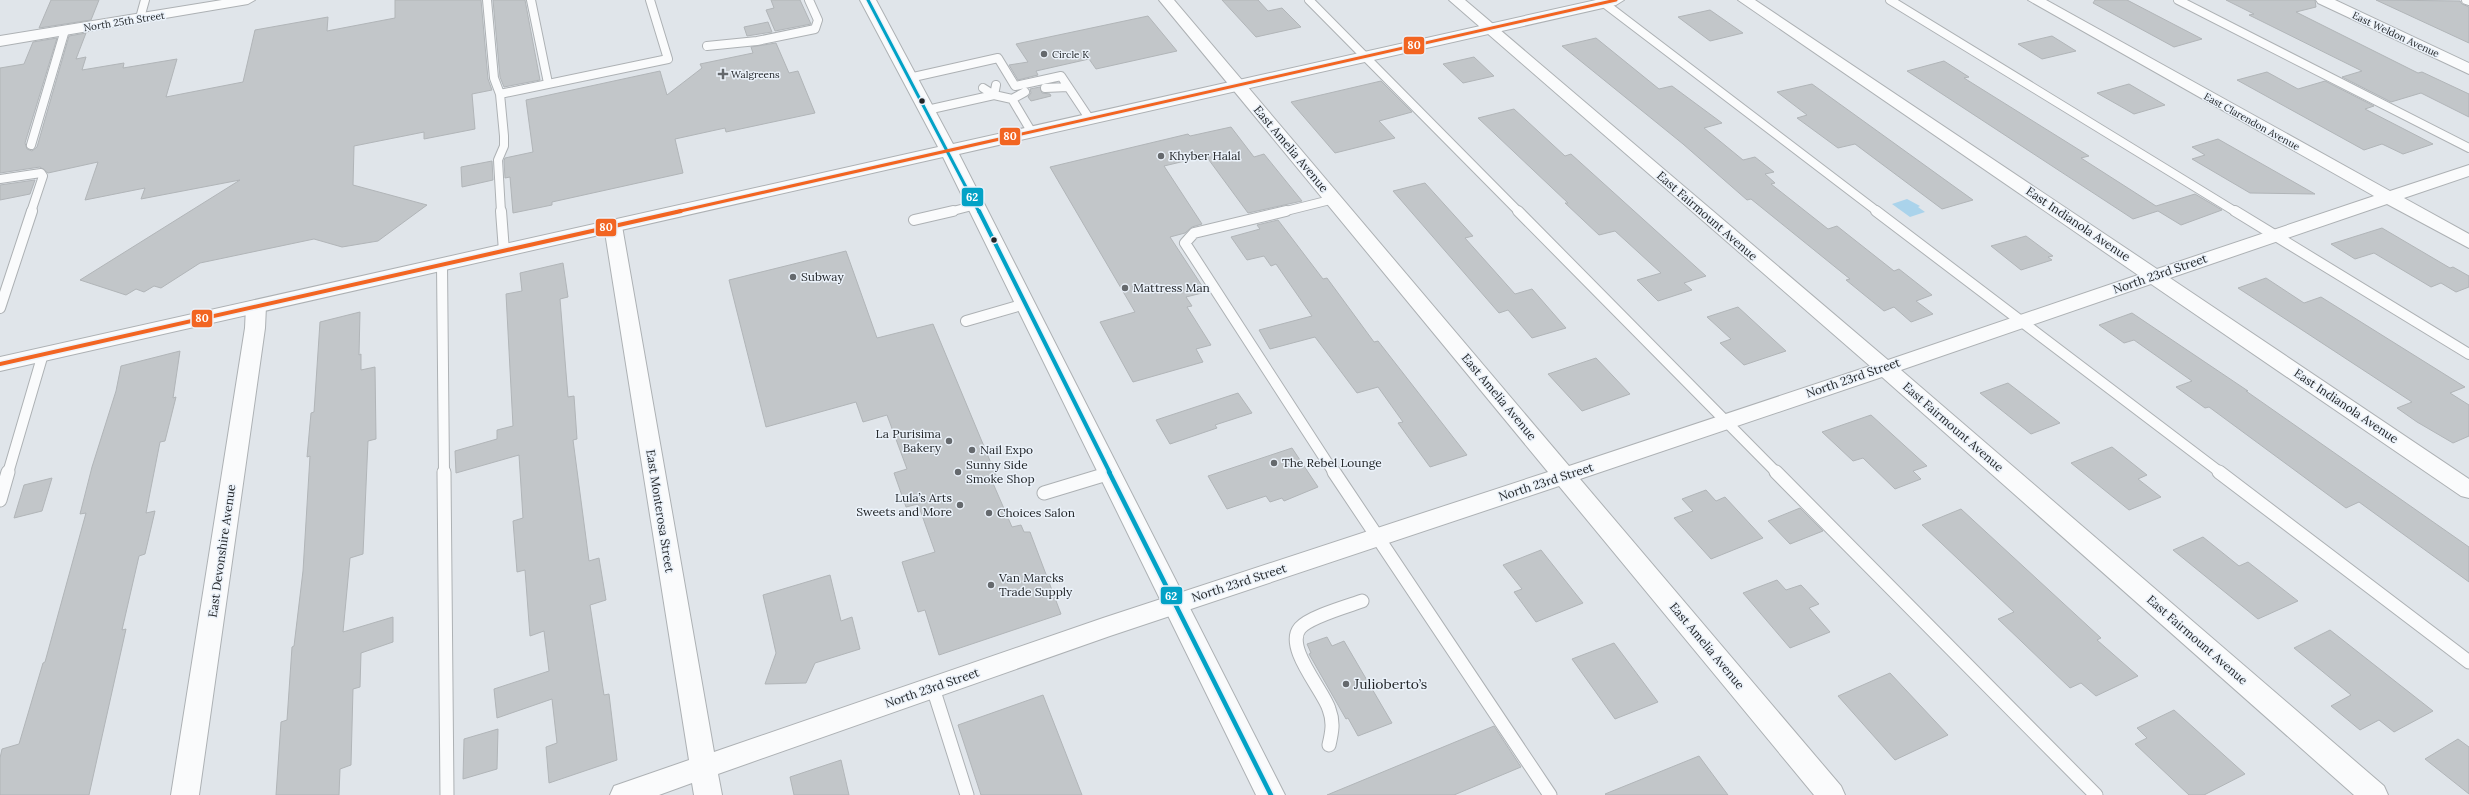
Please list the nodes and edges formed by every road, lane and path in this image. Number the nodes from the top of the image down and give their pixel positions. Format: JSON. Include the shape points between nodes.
{"nodes":[{"id":1,"x":145,"y":0,"type":"edge"},
{"id":2,"x":248,"y":0,"type":"edge"},
{"id":3,"x":487,"y":0,"type":"edge"},
{"id":4,"x":531,"y":0,"type":"edge"},
{"id":5,"x":650,"y":0,"type":"edge"},
{"id":6,"x":809,"y":0,"type":"edge"},
{"id":7,"x":868,"y":0,"type":"edge"},
{"id":8,"x":1166,"y":0,"type":"edge"},
{"id":9,"x":1309,"y":0,"type":"edge"},
{"id":10,"x":1456,"y":0,"type":"edge"},
{"id":11,"x":1745,"y":0,"type":"edge"},
{"id":12,"x":1890,"y":0,"type":"edge"},
{"id":13,"x":2035,"y":0,"type":"edge"},
{"id":14,"x":2178,"y":0,"type":"edge"},
{"id":15,"x":2323,"y":0,"type":"edge"},
{"id":16,"x":1606,"y":1,"type":"edge"},
{"id":17,"x":140,"y":18,"type":"junction"},
{"id":18,"x":1489,"y":28,"type":"junction"},
{"id":19,"x":65,"y":30,"type":"junction"},
{"id":20,"x":0,"y":41,"type":"edge"},
{"id":21,"x":707,"y":46,"type":"dead end"},
{"id":22,"x":1366,"y":56,"type":"junction"},
{"id":23,"x":975,"y":67,"type":"junction"},
{"id":24,"x":987,"y":69,"type":"dead end"},
{"id":25,"x":2469,"y":69,"type":"edge"},
{"id":26,"x":909,"y":78,"type":"junction"},
{"id":27,"x":548,"y":83,"type":"junction"},
{"id":28,"x":1238,"y":84,"type":"junction"},
{"id":29,"x":996,"y":85,"type":"dead end"},
{"id":30,"x":1068,"y":87,"type":"junction"},
{"id":31,"x":983,"y":88,"type":"dead end"},
{"id":32,"x":1050,"y":90,"type":"dead end"},
{"id":33,"x":500,"y":94,"type":"junction"},
{"id":34,"x":994,"y":95,"type":"junction"},
{"id":35,"x":1027,"y":96,"type":"dead end"},
{"id":36,"x":1015,"y":99,"type":"junction"},
{"id":37,"x":927,"y":110,"type":"junction"},
{"id":38,"x":1089,"y":118,"type":"junction"},
{"id":39,"x":1031,"y":131,"type":"junction"},
{"id":40,"x":31,"y":145,"type":"dead end"},
{"id":41,"x":2469,"y":148,"type":"edge"},
{"id":42,"x":947,"y":150,"type":"junction"},
{"id":43,"x":2469,"y":170,"type":"edge"},
{"id":44,"x":0,"y":179,"type":"edge"},
{"id":45,"x":2388,"y":197,"type":"junction"},
{"id":46,"x":1334,"y":199,"type":"junction"},
{"id":47,"x":976,"y":205,"type":"junction"},
{"id":48,"x":914,"y":220,"type":"dead end"},
{"id":49,"x":613,"y":226,"type":"junction"},
{"id":50,"x":2275,"y":236,"type":"junction"},
{"id":51,"x":2469,"y":242,"type":"edge"},
{"id":52,"x":504,"y":251,"type":"junction"},
{"id":53,"x":442,"y":265,"type":"junction"},
{"id":54,"x":2154,"y":276,"type":"junction"},
{"id":55,"x":1025,"y":304,"type":"junction"},
{"id":56,"x":256,"y":306,"type":"junction"},
{"id":57,"x":0,"y":308,"type":"edge"},
{"id":58,"x":966,"y":321,"type":"dead end"},
{"id":59,"x":2021,"y":321,"type":"junction"},
{"id":60,"x":43,"y":354,"type":"junction"},
{"id":61,"x":2469,"y":354,"type":"edge"},
{"id":62,"x":0,"y":364,"type":"edge"},
{"id":63,"x":1885,"y":368,"type":"junction"},
{"id":64,"x":1726,"y":422,"type":"junction"},
{"id":65,"x":1110,"y":473,"type":"junction"},
{"id":66,"x":1564,"y":476,"type":"junction"},
{"id":67,"x":2469,"y":490,"type":"edge"},
{"id":68,"x":1044,"y":493,"type":"dead end"},
{"id":69,"x":0,"y":500,"type":"edge"},
{"id":70,"x":1377,"y":538,"type":"junction"},
{"id":71,"x":1362,"y":601,"type":"dead end"},
{"id":72,"x":1175,"y":604,"type":"junction"},
{"id":73,"x":2469,"y":662,"type":"edge"},
{"id":74,"x":932,"y":688,"type":"junction"},
{"id":75,"x":1329,"y":746,"type":"dead end"},
{"id":76,"x":703,"y":769,"type":"junction"},
{"id":77,"x":185,"y":795,"type":"edge"},
{"id":78,"x":447,"y":795,"type":"edge"},
{"id":79,"x":624,"y":795,"type":"edge"},
{"id":80,"x":708,"y":795,"type":"edge"},
{"id":81,"x":966,"y":795,"type":"edge"},
{"id":82,"x":1271,"y":795,"type":"edge"},
{"id":83,"x":1550,"y":795,"type":"edge"},
{"id":84,"x":1831,"y":795,"type":"edge"},
{"id":85,"x":2096,"y":795,"type":"edge"},
{"id":86,"x":2374,"y":795,"type":"edge"}],
"edges":[{"from":1,"to":17,"type":"lane"},
{"from":2,"to":17,"type":"street","name":"North 25th Street"},
{"from":3,"to":33,"type":"lane","via":[[494,78]]},
{"from":4,"to":27,"type":"lane"},
{"from":5,"to":27,"type":"lane","via":[[668,59]]},
{"from":6,"to":21,"type":"lane","via":[[818,20],[815,28],[771,39]]},
{"from":7,"to":26,"type":"main road"},
{"from":8,"to":28,"type":"street","name":"East Amelia Avenue"},
{"from":9,"to":22,"type":"lane"},
{"from":10,"to":18,"type":"street","name":"East Fairmount Avenue"},
{"from":11,"to":54,"type":"street","name":"East Indianola Avenue"},
{"from":12,"to":50,"type":"lane"},
{"from":13,"to":45,"type":"street","name":"East Clarendon Avenue"},
{"from":14,"to":41,"type":"lane"},
{"from":15,"to":25,"type":"street","name":"East Weldon Avenue"},
{"from":16,"to":18,"type":"main road"},
{"from":16,"to":59,"type":"lane"},
{"from":17,"to":19,"type":"street","name":"North 25th Street"},
{"from":18,"to":22,"type":"main road"},
{"from":18,"to":63,"type":"street","name":"East Fairmount Avenue"},
{"from":19,"to":20,"type":"street","name":"North 25th Street"},
{"from":19,"to":40,"type":"lane"},
{"from":22,"to":28,"type":"main road"},
{"from":22,"to":64,"type":"lane"},
{"from":23,"to":24,"type":"lane"},
{"from":23,"to":26,"type":"lane"},
{"from":23,"to":30,"type":"lane","via":[[998,58],[1015,86],[1061,76]]},
{"from":26,"to":37,"type":"main road"},
{"from":27,"to":33,"type":"lane"},
{"from":28,"to":38,"type":"main road"},
{"from":28,"to":46,"type":"street","name":"East Amelia Avenue"},
{"from":29,"to":34,"type":"lane"},
{"from":30,"to":32,"type":"lane"},
{"from":30,"to":38,"type":"lane"},
{"from":31,"to":34,"type":"lane"},
{"from":33,"to":52,"type":"lane","via":[[504,146],[498,160]]},
{"from":34,"to":36,"type":"lane"},
{"from":34,"to":37,"type":"lane"},
{"from":35,"to":36,"type":"lane"},
{"from":36,"to":39,"type":"lane"},
{"from":37,"to":42,"type":"main road"},
{"from":38,"to":39,"type":"main road"},
{"from":39,"to":42,"type":"main road"},
{"from":42,"to":47,"type":"main road"},
{"from":42,"to":49,"type":"main road"},
{"from":43,"to":45,"type":"street","name":"North 23rd Street"},
{"from":44,"to":57,"type":"lane","via":[[31,173],[40,173],[43,176]]},
{"from":45,"to":50,"type":"street","name":"North 23rd Street"},
{"from":45,"to":51,"type":"street","name":"East Clarendon Avenue"},
{"from":46,"to":66,"type":"street","name":"East Amelia Avenue"},
{"from":46,"to":70,"type":"lane","via":[[1194,233],[1185,243]]},
{"from":47,"to":48,"type":"lane"},
{"from":47,"to":55,"type":"main road"},
{"from":49,"to":52,"type":"main road"},
{"from":49,"to":76,"type":"street","name":"East Monterosa Street"},
{"from":50,"to":54,"type":"street","name":"North 23rd Street"},
{"from":50,"to":61,"type":"lane"},
{"from":52,"to":53,"type":"main road"},
{"from":53,"to":56,"type":"main road"},
{"from":53,"to":78,"type":"lane"},
{"from":54,"to":59,"type":"street","name":"North 23rd Street"},
{"from":54,"to":67,"type":"street","name":"East Indianola Avenue"},
{"from":55,"to":58,"type":"lane"},
{"from":55,"to":65,"type":"main road"},
{"from":56,"to":60,"type":"main road"},
{"from":56,"to":77,"type":"street","name":"East Devonshire Avenue","via":[[255,328]]},
{"from":59,"to":63,"type":"street","name":"North 23rd Street"},
{"from":59,"to":73,"type":"lane"},
{"from":60,"to":62,"type":"main road"},
{"from":60,"to":69,"type":"lane"},
{"from":63,"to":64,"type":"street","name":"North 23rd Street"},
{"from":63,"to":86,"type":"street","name":"East Fairmount Avenue"},
{"from":64,"to":66,"type":"street","name":"North 23rd Street"},
{"from":64,"to":85,"type":"lane"},
{"from":65,"to":68,"type":"lane"},
{"from":65,"to":72,"type":"main road"},
{"from":66,"to":70,"type":"street","name":"North 23rd Street"},
{"from":66,"to":84,"type":"street","name":"East Amelia Avenue"},
{"from":70,"to":72,"type":"street","name":"North 23rd Street"},
{"from":70,"to":83,"type":"lane"},
{"from":71,"to":75,"type":"lane","via":[[1320,616],[1300,628],[1296,639],[1298,652],[1329,708],[1333,726]]},
{"from":72,"to":74,"type":"street","name":"North 23rd Street"},
{"from":72,"to":82,"type":"main road"},
{"from":74,"to":76,"type":"street","name":"North 23rd Street"},
{"from":74,"to":81,"type":"lane"},
{"from":76,"to":79,"type":"street","name":"North 23rd Street"},
{"from":76,"to":80,"type":"street","name":"East Monterosa Street"}]}
